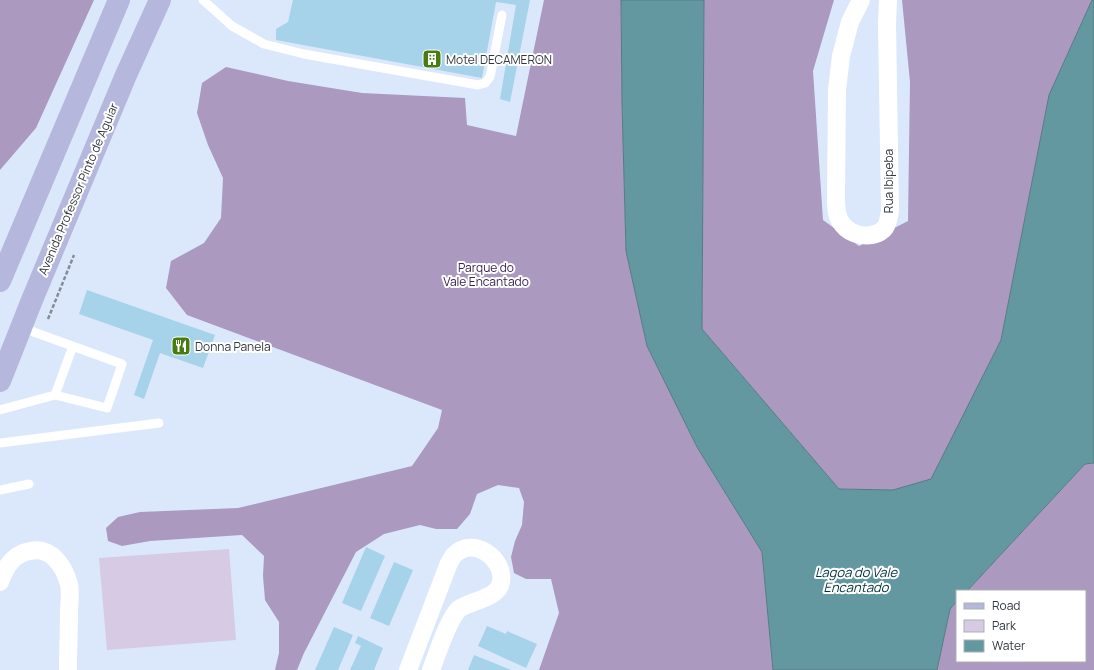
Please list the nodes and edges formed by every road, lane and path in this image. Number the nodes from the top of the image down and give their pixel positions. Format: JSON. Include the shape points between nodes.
{"nodes":[{"id":1,"x":119,"y":0,"type":"edge"},
{"id":2,"x":160,"y":0,"type":"edge"},
{"id":3,"x":203,"y":0,"type":"edge"},
{"id":4,"x":861,"y":0,"type":"edge"},
{"id":5,"x":888,"y":0,"type":"edge"},
{"id":6,"x":502,"y":15,"type":"dead end"},
{"id":7,"x":74,"y":254,"type":"dead end"},
{"id":8,"x":0,"y":281,"type":"edge"},
{"id":9,"x":20,"y":327,"type":"junction"},
{"id":10,"x":41,"y":334,"type":"junction"},
{"id":11,"x":73,"y":346,"type":"junction"},
{"id":12,"x":0,"y":381,"type":"edge"},
{"id":13,"x":55,"y":395,"type":"junction"},
{"id":14,"x":0,"y":410,"type":"edge"},
{"id":15,"x":159,"y":423,"type":"dead end"},
{"id":16,"x":0,"y":443,"type":"edge"},
{"id":17,"x":29,"y":484,"type":"dead end"},
{"id":18,"x":0,"y":490,"type":"edge"},
{"id":19,"x":0,"y":582,"type":"edge"},
{"id":20,"x":68,"y":670,"type":"edge"},
{"id":21,"x":408,"y":670,"type":"edge"},
{"id":22,"x":431,"y":670,"type":"edge"}],
"edges":[{"from":1,"to":8,"type":"main road"},
{"from":2,"to":9,"type":"main road","name":"Avenida Professor Pinto de Aguiar"},
{"from":3,"to":6,"type":"lane","via":[[232,26],[264,44],[304,54],[478,85],[485,83],[490,76]]},
{"from":4,"to":5,"type":"street","name":"Rua Ibipeba","via":[[850,22],[841,56],[837,90],[837,212],[841,223],[849,232],[858,235],[876,234],[884,229],[890,211],[886,24]]},
{"from":7,"to":10,"type":"path"},
{"from":9,"to":10,"type":"lane"},
{"from":9,"to":12,"type":"main road","name":"Avenida Professor Pinto de Aguiar"},
{"from":10,"to":11,"type":"lane"},
{"from":11,"to":13,"type":"lane"},
{"from":11,"to":13,"type":"lane","via":[[122,364],[107,408]]},
{"from":13,"to":14,"type":"lane"},
{"from":15,"to":16,"type":"lane"},
{"from":17,"to":18,"type":"lane"},
{"from":19,"to":20,"type":"street","via":[[14,557],[35,550],[44,551],[56,558],[64,570],[69,586]]},
{"from":21,"to":22,"type":"street","via":[[449,563],[455,554],[464,549],[484,550],[498,564],[501,583],[498,590],[457,611]]}]}
